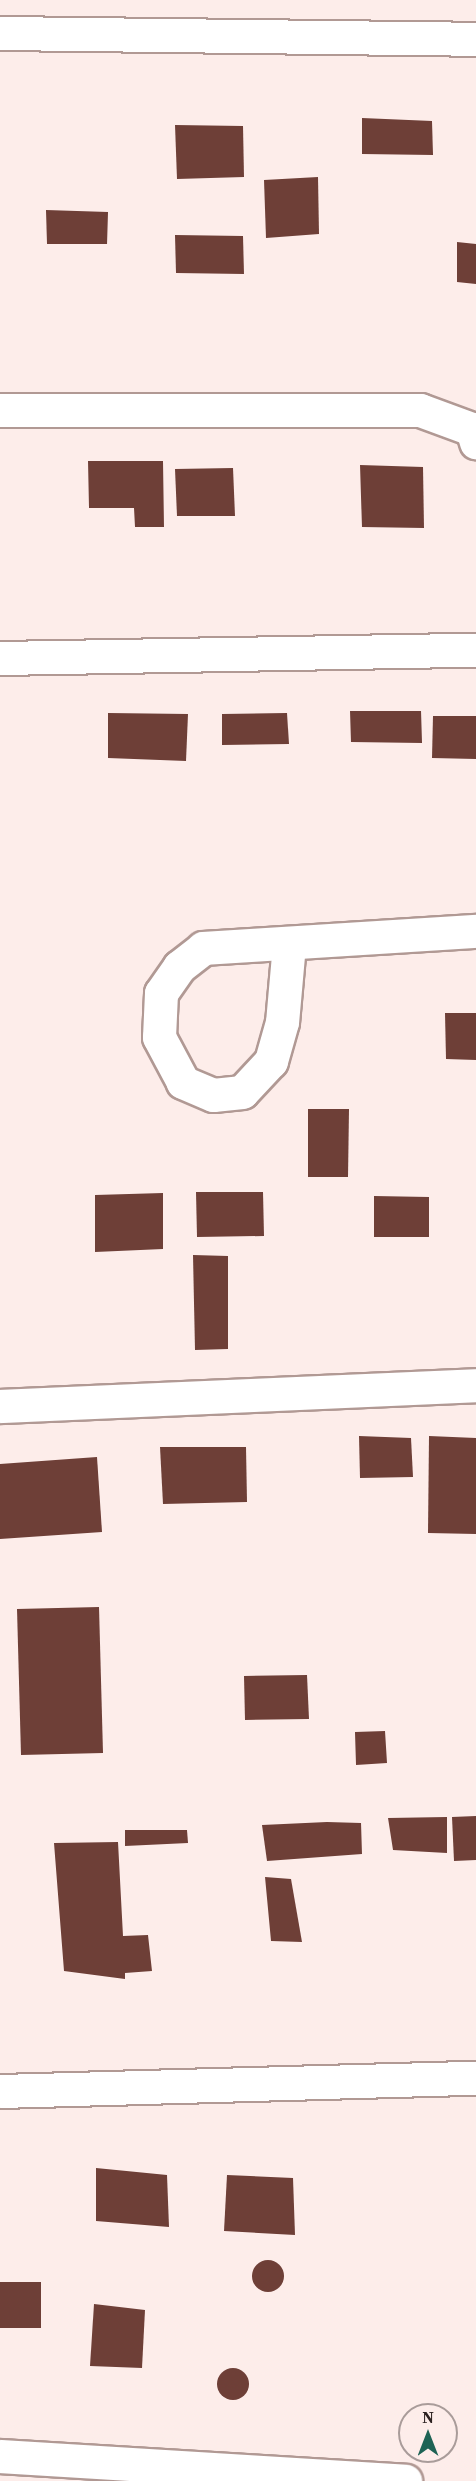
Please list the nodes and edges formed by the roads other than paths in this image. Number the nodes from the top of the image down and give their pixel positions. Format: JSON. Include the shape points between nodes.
{"nodes":[{"id":1,"x":0,"y":33,"type":"edge"},
{"id":2,"x":476,"y":39,"type":"edge"},
{"id":3,"x":0,"y":410,"type":"edge"},
{"id":4,"x":476,"y":442,"type":"edge"},
{"id":5,"x":476,"y":650,"type":"edge"},
{"id":6,"x":0,"y":658,"type":"edge"},
{"id":7,"x":476,"y":931,"type":"edge"},
{"id":8,"x":289,"y":944,"type":"junction"},
{"id":9,"x":476,"y":1385,"type":"edge"},
{"id":10,"x":0,"y":1406,"type":"edge"},
{"id":11,"x":476,"y":2078,"type":"edge"},
{"id":12,"x":0,"y":2091,"type":"edge"},
{"id":13,"x":0,"y":2456,"type":"edge"},
{"id":14,"x":405,"y":2481,"type":"edge"}],
"edges":[{"from":1,"to":2,"type":"street"},
{"from":3,"to":4,"type":"street","via":[[420,410],[472,429]]},
{"from":5,"to":6,"type":"street"},
{"from":7,"to":8,"type":"street"},
{"from":8,"to":8,"type":"street","via":[[282,1022],[272,1061],[242,1092],[213,1095],[183,1082],[159,1037],[161,993],[179,967],[203,948]]},
{"from":9,"to":10,"type":"street"},
{"from":11,"to":12,"type":"street"},
{"from":13,"to":14,"type":"street"}]}
